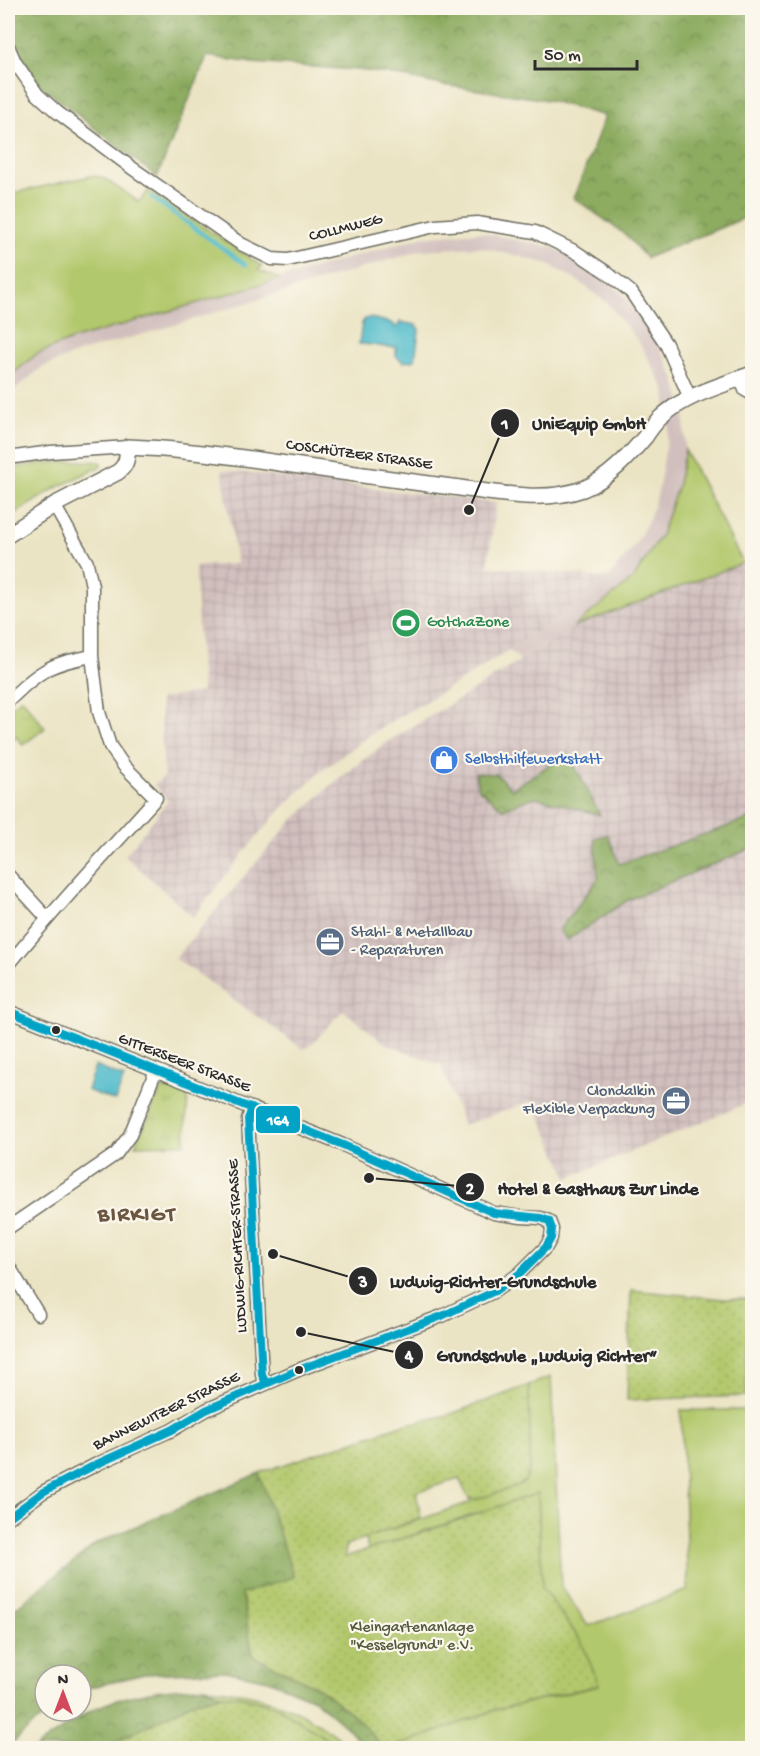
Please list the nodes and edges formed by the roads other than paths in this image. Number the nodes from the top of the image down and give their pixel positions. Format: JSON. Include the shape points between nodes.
{"nodes":[{"id":1,"x":8,"y":46,"type":"edge"},
{"id":2,"x":747,"y":376,"type":"edge"},
{"id":3,"x":753,"y":394,"type":"edge"},
{"id":4,"x":690,"y":398,"type":"junction"},
{"id":5,"x":128,"y":447,"type":"junction"},
{"id":6,"x":8,"y":458,"type":"edge"},
{"id":7,"x":54,"y":505,"type":"junction"},
{"id":8,"x":8,"y":535,"type":"edge"},
{"id":9,"x":92,"y":656,"type":"junction"},
{"id":10,"x":8,"y":701,"type":"edge"},
{"id":11,"x":8,"y":875,"type":"edge"},
{"id":12,"x":47,"y":918,"type":"junction"},
{"id":13,"x":8,"y":969,"type":"edge"},
{"id":14,"x":8,"y":1011,"type":"edge"},
{"id":15,"x":156,"y":1071,"type":"junction"},
{"id":16,"x":252,"y":1108,"type":"junction"},
{"id":17,"x":549,"y":1221,"type":"joint"},
{"id":18,"x":8,"y":1228,"type":"edge"},
{"id":19,"x":8,"y":1265,"type":"edge"},
{"id":20,"x":38,"y":1314,"type":"dead end"},
{"id":21,"x":266,"y":1383,"type":"junction"},
{"id":22,"x":8,"y":1518,"type":"edge"}],
"edges":[{"from":1,"to":4,"type":"street","name":"COLLMWEG","via":[[37,94],[57,112],[241,244],[272,259],[288,260],[435,226],[477,223],[535,232],[576,252],[631,292],[666,344]]},
{"from":2,"to":3,"type":"street","via":[[745,390]]},
{"from":2,"to":4,"type":"street","name":"COSCHÜTZER STRASSE"},
{"from":4,"to":5,"type":"street","name":"COSCHÜTZER STRASSE","via":[[658,420],[622,462],[602,478],[584,488],[543,497],[203,452]]},
{"from":5,"to":6,"type":"street","name":"COSCHÜTZER STRASSE"},
{"from":5,"to":7,"type":"street","via":[[127,462],[118,472]]},
{"from":7,"to":8,"type":"street"},
{"from":7,"to":9,"type":"street","via":[[87,563],[92,586]]},
{"from":9,"to":10,"type":"street","via":[[46,669]]},
{"from":9,"to":12,"type":"street","via":[[99,712],[110,746],[123,766],[156,798]]},
{"from":11,"to":12,"type":"street"},
{"from":12,"to":13,"type":"street"},
{"from":14,"to":15,"type":"street","name":"GITTERSEER STRASSE"},
{"from":15,"to":16,"type":"street","name":"GITTERSEER STRASSE"},
{"from":15,"to":18,"type":"street","via":[[130,1135],[116,1154]]},
{"from":16,"to":17,"type":"street","name":"GITTERSEER STRASSE","via":[[494,1213]]},
{"from":16,"to":21,"type":"street","name":"LUDWIG-RICHTER-STRASSE","via":[[248,1119],[262,1375]]},
{"from":17,"to":21,"type":"street","name":"BANNEWITZER STRASSE","via":[[551,1238],[546,1247],[495,1291],[442,1316]]},
{"from":19,"to":20,"type":"street"},
{"from":21,"to":22,"type":"street","name":"BANNEWITZER STRASSE","via":[[43,1492]]}]}
